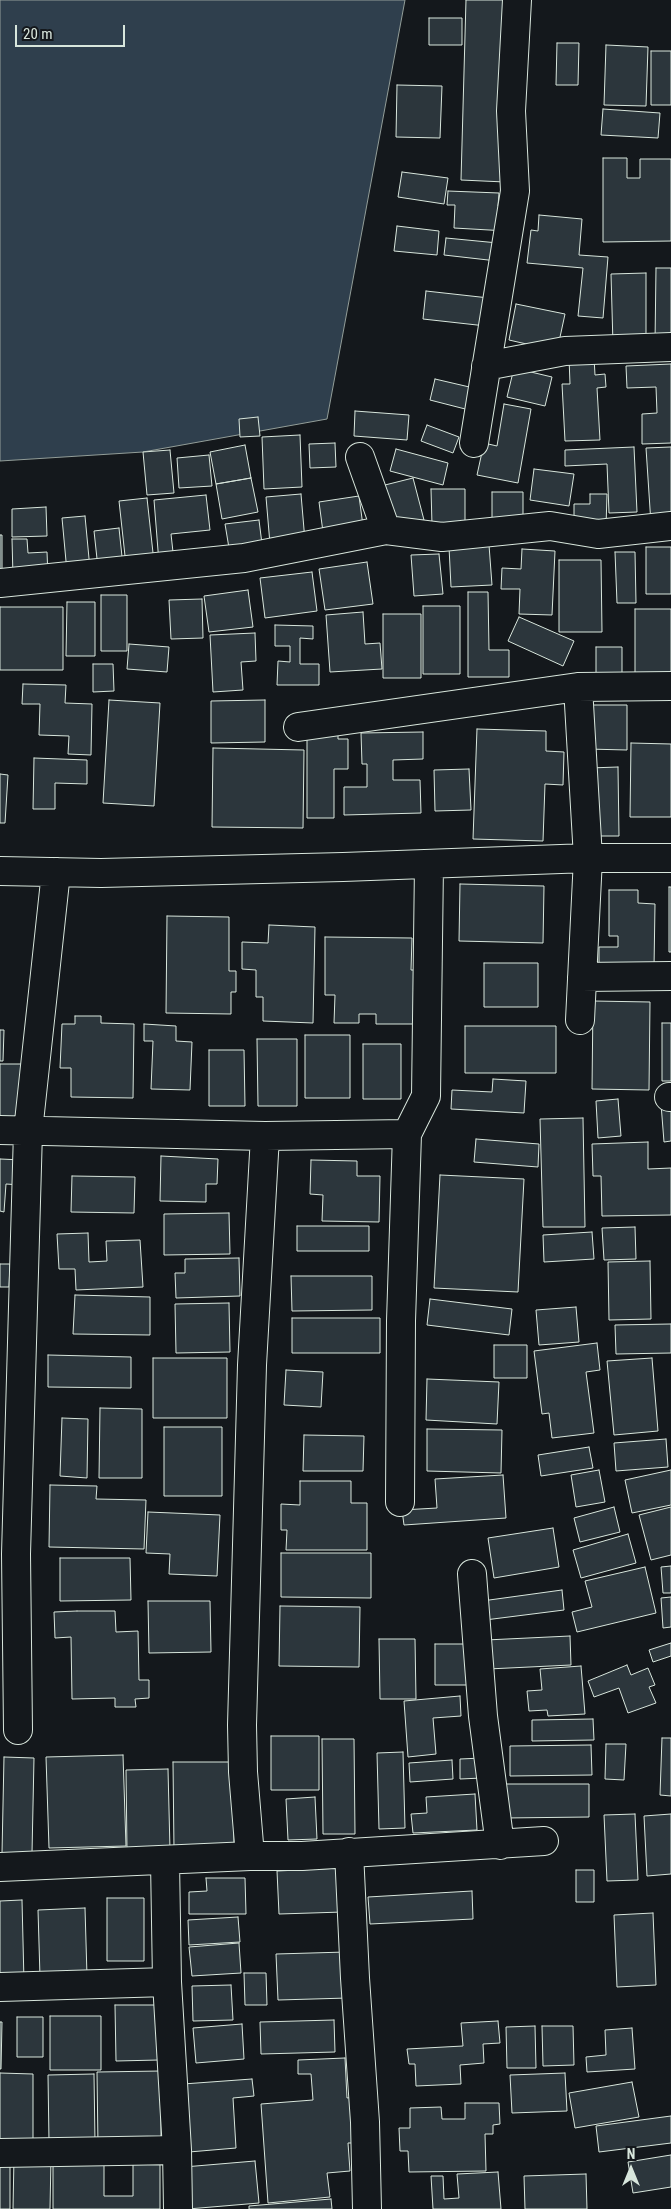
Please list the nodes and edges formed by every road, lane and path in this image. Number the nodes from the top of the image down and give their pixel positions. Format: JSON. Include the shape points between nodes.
{"nodes":[{"id":1,"x":517,"y":0,"type":"edge"},
{"id":2,"x":671,"y":347,"type":"edge"},
{"id":3,"x":486,"y":366,"type":"junction"},
{"id":4,"x":474,"y":443,"type":"dead end"},
{"id":5,"x":360,"y":457,"type":"dead end"},
{"id":6,"x":671,"y":526,"type":"edge"},
{"id":7,"x":386,"y":530,"type":"junction"},
{"id":8,"x":0,"y":583,"type":"edge"},
{"id":9,"x":671,"y":686,"type":"edge"},
{"id":10,"x":578,"y":688,"type":"junction"},
{"id":11,"x":298,"y":727,"type":"dead end"},
{"id":12,"x":588,"y":858,"type":"junction"},
{"id":13,"x":671,"y":858,"type":"edge"},
{"id":14,"x":429,"y":864,"type":"junction"},
{"id":15,"x":0,"y":871,"type":"edge"},
{"id":16,"x":56,"y":872,"type":"junction"},
{"id":17,"x":671,"y":976,"type":"edge"},
{"id":18,"x":582,"y":977,"type":"junction"},
{"id":19,"x":580,"y":1020,"type":"dead end"},
{"id":20,"x":0,"y":1130,"type":"edge"},
{"id":21,"x":28,"y":1131,"type":"junction"},
{"id":22,"x":407,"y":1134,"type":"junction"},
{"id":23,"x":265,"y":1136,"type":"junction"},
{"id":24,"x":400,"y":1502,"type":"dead end"},
{"id":25,"x":472,"y":1574,"type":"dead end"},
{"id":26,"x":18,"y":1730,"type":"dead end"},
{"id":27,"x":544,"y":1841,"type":"dead end"},
{"id":28,"x":500,"y":1845,"type":"junction"},
{"id":29,"x":349,"y":1852,"type":"junction"},
{"id":30,"x":250,"y":1856,"type":"junction"},
{"id":31,"x":165,"y":1861,"type":"junction"},
{"id":32,"x":0,"y":1867,"type":"edge"},
{"id":33,"x":167,"y":1982,"type":"junction"},
{"id":34,"x":0,"y":1987,"type":"edge"},
{"id":35,"x":177,"y":2150,"type":"junction"},
{"id":36,"x":0,"y":2153,"type":"edge"},
{"id":37,"x":178,"y":2209,"type":"edge"},
{"id":38,"x":367,"y":2209,"type":"edge"}],
"edges":[{"from":1,"to":3,"type":"street","via":[[512,111],[515,191]]},
{"from":2,"to":3,"type":"street","via":[[565,351]]},
{"from":3,"to":4,"type":"street"},
{"from":5,"to":7,"type":"street"},
{"from":6,"to":7,"type":"street","via":[[598,534],[550,526],[442,537]]},
{"from":7,"to":8,"type":"street","via":[[244,558]]},
{"from":9,"to":10,"type":"street"},
{"from":10,"to":11,"type":"street"},
{"from":10,"to":12,"type":"street"},
{"from":12,"to":13,"type":"street"},
{"from":12,"to":14,"type":"street"},
{"from":12,"to":18,"type":"street"},
{"from":14,"to":16,"type":"street"},
{"from":14,"to":22,"type":"street","via":[[426,1096]]},
{"from":15,"to":16,"type":"street"},
{"from":16,"to":21,"type":"street"},
{"from":17,"to":18,"type":"street"},
{"from":18,"to":19,"type":"street"},
{"from":20,"to":21,"type":"street"},
{"from":21,"to":23,"type":"street"},
{"from":21,"to":26,"type":"street","via":[[16,1544]]},
{"from":22,"to":23,"type":"street"},
{"from":22,"to":24,"type":"street"},
{"from":23,"to":30,"type":"street","via":[[252,1365],[242,1725]]},
{"from":25,"to":28,"type":"street","via":[[483,1716]]},
{"from":27,"to":28,"type":"street"},
{"from":28,"to":29,"type":"street"},
{"from":29,"to":30,"type":"street"},
{"from":29,"to":38,"type":"street","via":[[366,2122]]},
{"from":30,"to":31,"type":"street"},
{"from":31,"to":32,"type":"street"},
{"from":31,"to":33,"type":"street"},
{"from":33,"to":34,"type":"street"},
{"from":33,"to":35,"type":"street"},
{"from":35,"to":36,"type":"street"},
{"from":35,"to":37,"type":"street"}]}
